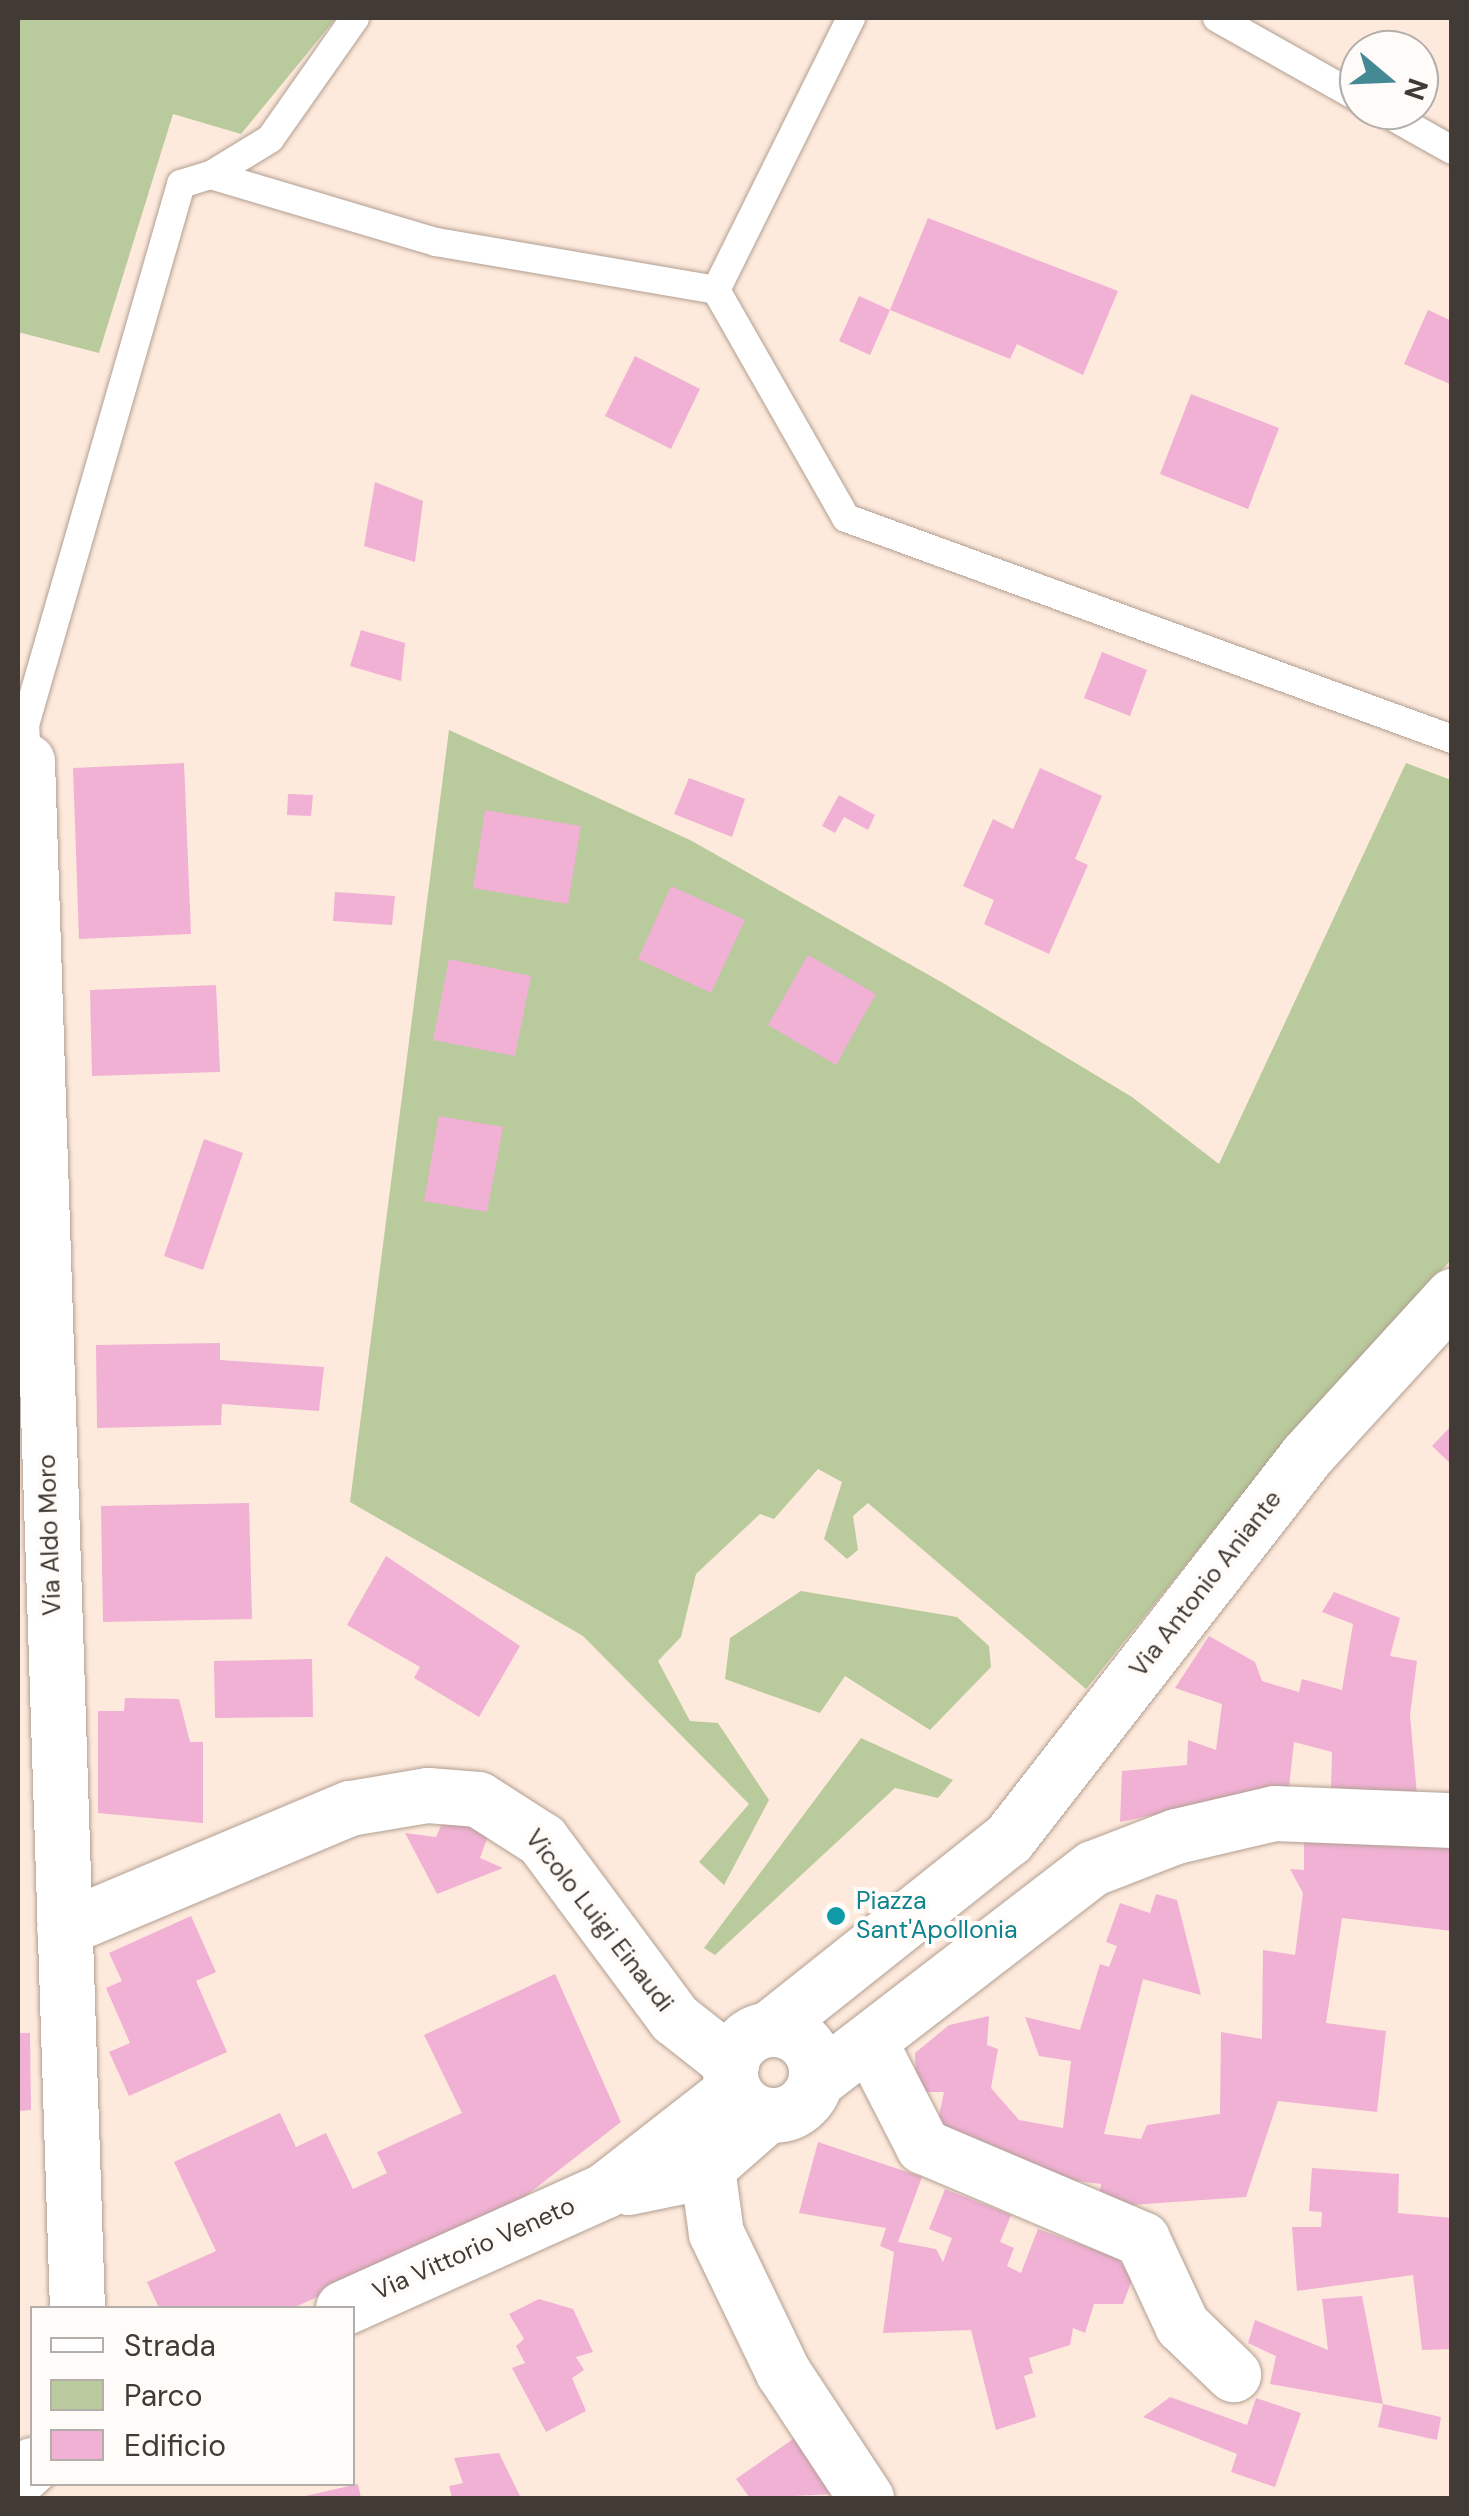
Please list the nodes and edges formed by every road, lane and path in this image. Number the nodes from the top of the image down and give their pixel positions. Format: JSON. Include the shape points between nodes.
{"nodes":[{"id":1,"x":355,"y":18,"type":"edge"},
{"id":2,"x":852,"y":18,"type":"edge"},
{"id":3,"x":1217,"y":18,"type":"edge"},
{"id":4,"x":1339,"y":87,"type":"edge"},
{"id":5,"x":1416,"y":130,"type":"edge"},
{"id":6,"x":1452,"y":150,"type":"edge"},
{"id":7,"x":211,"y":175,"type":"junction"},
{"id":8,"x":716,"y":290,"type":"junction"},
{"id":9,"x":1452,"y":740,"type":"edge"},
{"id":10,"x":27,"y":761,"type":"joint"},
{"id":11,"x":27,"y":1144,"type":"edge"},
{"id":12,"x":1443,"y":1322,"type":"edge"},
{"id":13,"x":33,"y":1493,"type":"edge"},
{"id":14,"x":1452,"y":1820,"type":"edge"},
{"id":15,"x":1008,"y":1839,"type":"junction"},
{"id":16,"x":1093,"y":1868,"type":"junction"},
{"id":17,"x":968,"y":1876,"type":"junction"},
{"id":18,"x":64,"y":1928,"type":"junction"},
{"id":19,"x":870,"y":2044,"type":"junction"},
{"id":20,"x":816,"y":2072,"type":"junction"},
{"id":21,"x":735,"y":2105,"type":"junction"},
{"id":22,"x":77,"y":2306,"type":"edge"},
{"id":23,"x":347,"y":2306,"type":"edge"},
{"id":24,"x":1233,"y":2374,"type":"dead end"},
{"id":25,"x":866,"y":2498,"type":"edge"}],
"edges":[{"from":1,"to":7,"type":"lane","via":[[270,139]]},
{"from":2,"to":8,"type":"lane"},
{"from":3,"to":4,"type":"lane"},
{"from":5,"to":6,"type":"lane"},
{"from":7,"to":8,"type":"lane","via":[[436,242]]},
{"from":7,"to":10,"type":"lane","via":[[181,184],[166,219],[25,725]]},
{"from":8,"to":9,"type":"lane","via":[[846,518]]},
{"from":10,"to":11,"type":"street","name":"Via Aldo Moro"},
{"from":11,"to":13,"type":"street","name":"Via Aldo Moro"},
{"from":12,"to":15,"type":"street","name":"Via Antonio Aniante","via":[[1306,1456]]},
{"from":13,"to":18,"type":"street","name":"Via Aldo Moro"},
{"from":14,"to":16,"type":"street","via":[[1274,1813],[1176,1836]]},
{"from":15,"to":16,"type":"street","via":[[1057,1870]]},
{"from":15,"to":17,"type":"street","name":"Via Antonio Aniante"},
{"from":16,"to":19,"type":"street"},
{"from":17,"to":20,"type":"street"},
{"from":17,"to":21,"type":"street"},
{"from":18,"to":21,"type":"street","name":"Vicolo Luigi Einaudi","via":[[350,1808],[428,1795],[478,1799],[542,1840]]},
{"from":18,"to":22,"type":"street","name":"Via Aldo Moro"},
{"from":19,"to":20,"type":"street"},
{"from":19,"to":24,"type":"street","via":[[923,2146],[1142,2239],[1182,2326]]},
{"from":20,"to":21,"type":"street","via":[[798,2108]]},
{"from":20,"to":21,"type":"street","name":"Vicolo Luigi Einaudi","via":[[804,2040]]},
{"from":21,"to":23,"type":"street","name":"Via Vittorio Veneto","via":[[606,2190]]},
{"from":21,"to":25,"type":"street","via":[[716,2233],[783,2372]]}]}
